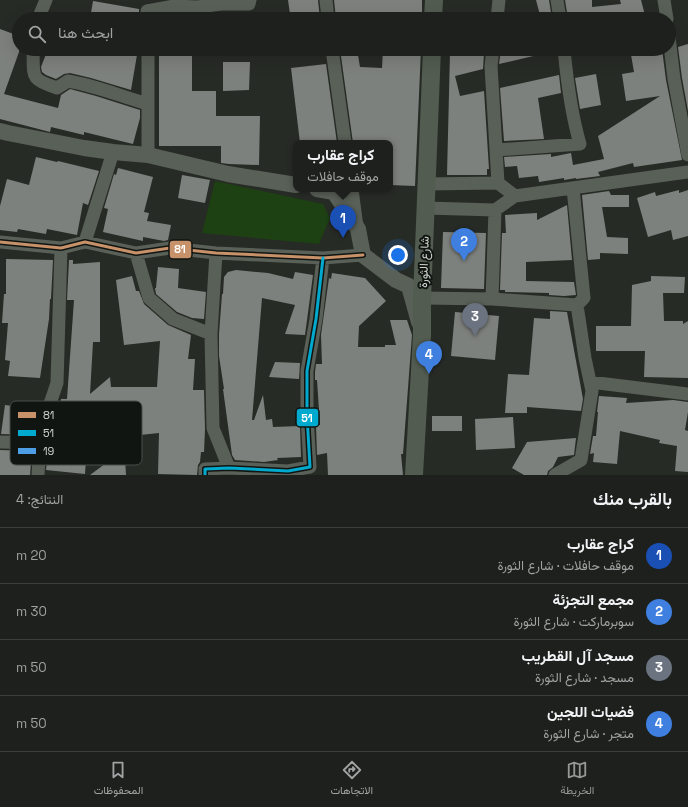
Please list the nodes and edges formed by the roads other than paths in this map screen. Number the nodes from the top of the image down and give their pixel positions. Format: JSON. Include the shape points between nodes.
{"nodes":[{"id":1,"x":46,"y":0,"type":"edge"},
{"id":2,"x":250,"y":0,"type":"edge"},
{"id":3,"x":326,"y":0,"type":"edge"},
{"id":4,"x":434,"y":0,"type":"edge"},
{"id":5,"x":499,"y":0,"type":"edge"},
{"id":6,"x":557,"y":0,"type":"edge"},
{"id":7,"x":664,"y":0,"type":"edge"},
{"id":8,"x":147,"y":10,"type":"edge"},
{"id":9,"x":41,"y":12,"type":"edge"},
{"id":10,"x":327,"y":12,"type":"edge"},
{"id":11,"x":433,"y":12,"type":"edge"},
{"id":12,"x":498,"y":12,"type":"edge"},
{"id":13,"x":559,"y":12,"type":"edge"},
{"id":14,"x":666,"y":12,"type":"edge"},
{"id":15,"x":33,"y":56,"type":"edge"},
{"id":16,"x":148,"y":56,"type":"edge"},
{"id":17,"x":333,"y":56,"type":"edge"},
{"id":18,"x":432,"y":56,"type":"edge"},
{"id":19,"x":492,"y":56,"type":"edge"},
{"id":20,"x":565,"y":56,"type":"edge"},
{"id":21,"x":671,"y":56,"type":"edge"},
{"id":22,"x":148,"y":104,"type":"junction"},
{"id":23,"x":0,"y":131,"type":"edge"},
{"id":24,"x":345,"y":140,"type":"edge"},
{"id":25,"x":496,"y":150,"type":"junction"},
{"id":26,"x":114,"y":152,"type":"junction"},
{"id":27,"x":148,"y":155,"type":"junction"},
{"id":28,"x":688,"y":155,"type":"edge"},
{"id":29,"x":688,"y":172,"type":"edge"},
{"id":30,"x":498,"y":183,"type":"junction"},
{"id":31,"x":426,"y":184,"type":"junction"},
{"id":32,"x":293,"y":185,"type":"edge"},
{"id":33,"x":573,"y":188,"type":"junction"},
{"id":34,"x":334,"y":192,"type":"edge"},
{"id":35,"x":352,"y":192,"type":"edge"},
{"id":36,"x":515,"y":196,"type":"junction"},
{"id":37,"x":426,"y":208,"type":"junction"},
{"id":38,"x":495,"y":210,"type":"junction"},
{"id":39,"x":358,"y":228,"type":"junction"},
{"id":40,"x":0,"y":242,"type":"edge"},
{"id":41,"x":85,"y":242,"type":"junction"},
{"id":42,"x":62,"y":248,"type":"junction"},
{"id":43,"x":136,"y":252,"type":"junction"},
{"id":44,"x":216,"y":253,"type":"junction"},
{"id":45,"x":363,"y":255,"type":"junction"},
{"id":46,"x":323,"y":258,"type":"junction"},
{"id":47,"x":422,"y":298,"type":"junction"},
{"id":48,"x":492,"y":299,"type":"junction"},
{"id":49,"x":577,"y":305,"type":"junction"},
{"id":50,"x":212,"y":334,"type":"junction"},
{"id":51,"x":422,"y":335,"type":"junction"},
{"id":52,"x":590,"y":382,"type":"junction"},
{"id":53,"x":688,"y":394,"type":"edge"},
{"id":54,"x":51,"y":401,"type":"edge"},
{"id":55,"x":0,"y":442,"type":"edge"},
{"id":56,"x":10,"y":442,"type":"edge"},
{"id":57,"x":39,"y":465,"type":"edge"},
{"id":58,"x":229,"y":468,"type":"junction"},
{"id":59,"x":288,"y":473,"type":"edge"},
{"id":60,"x":38,"y":475,"type":"edge"},
{"id":61,"x":205,"y":475,"type":"edge"},
{"id":62,"x":414,"y":475,"type":"edge"},
{"id":63,"x":554,"y":475,"type":"edge"}],
"edges":[{"from":1,"to":9,"type":"street"},
{"from":2,"to":8,"type":"street","via":[[249,4],[174,6]]},
{"from":3,"to":10,"type":"street"},
{"from":4,"to":11,"type":"main road"},
{"from":5,"to":12,"type":"street"},
{"from":6,"to":13,"type":"street"},
{"from":7,"to":14,"type":"street"},
{"from":15,"to":22,"type":"street","via":[[34,75],[40,83],[57,88],[68,81],[82,83]]},
{"from":16,"to":22,"type":"street"},
{"from":17,"to":24,"type":"street"},
{"from":18,"to":31,"type":"main road","name":"شارع الثورة"},
{"from":19,"to":25,"type":"street"},
{"from":20,"to":25,"type":"street","via":[[573,120],[580,144]]},
{"from":21,"to":28,"type":"street"},
{"from":22,"to":27,"type":"street"},
{"from":23,"to":26,"type":"street"},
{"from":25,"to":30,"type":"street"},
{"from":26,"to":27,"type":"street"},
{"from":26,"to":41,"type":"street"},
{"from":27,"to":32,"type":"street","via":[[228,174]]},
{"from":29,"to":33,"type":"street"},
{"from":30,"to":31,"type":"street"},
{"from":30,"to":36,"type":"street"},
{"from":31,"to":37,"type":"main road","name":"شارع الثورة"},
{"from":33,"to":36,"type":"street"},
{"from":33,"to":49,"type":"street","via":[[584,298]]},
{"from":34,"to":39,"type":"street"},
{"from":35,"to":39,"type":"street"},
{"from":36,"to":38,"type":"street"},
{"from":37,"to":38,"type":"street"},
{"from":37,"to":47,"type":"main road","name":"شارع الثورة"},
{"from":38,"to":48,"type":"street"},
{"from":39,"to":45,"type":"street"},
{"from":40,"to":42,"type":"street"},
{"from":41,"to":42,"type":"street"},
{"from":41,"to":43,"type":"street"},
{"from":42,"to":54,"type":"street","via":[[57,383]]},
{"from":43,"to":44,"type":"street","via":[[170,248]]},
{"from":43,"to":50,"type":"street","via":[[149,298],[173,320]]},
{"from":44,"to":46,"type":"street"},
{"from":44,"to":50,"type":"street"},
{"from":45,"to":46,"type":"street"},
{"from":45,"to":51,"type":"street","via":[[396,280],[409,286]]},
{"from":46,"to":59,"type":"street","via":[[308,371],[310,467]]},
{"from":47,"to":48,"type":"street"},
{"from":47,"to":51,"type":"main road","name":"شارع الثورة"},
{"from":48,"to":49,"type":"street"},
{"from":49,"to":52,"type":"street"},
{"from":50,"to":58,"type":"street","via":[[213,428]]},
{"from":51,"to":62,"type":"main road","name":"شارع الثورة"},
{"from":52,"to":53,"type":"street"},
{"from":52,"to":63,"type":"street","via":[[592,391],[581,460]]},
{"from":55,"to":56,"type":"street"},
{"from":57,"to":60,"type":"street"},
{"from":58,"to":59,"type":"street"},
{"from":58,"to":61,"type":"street","via":[[206,469]]}]}
